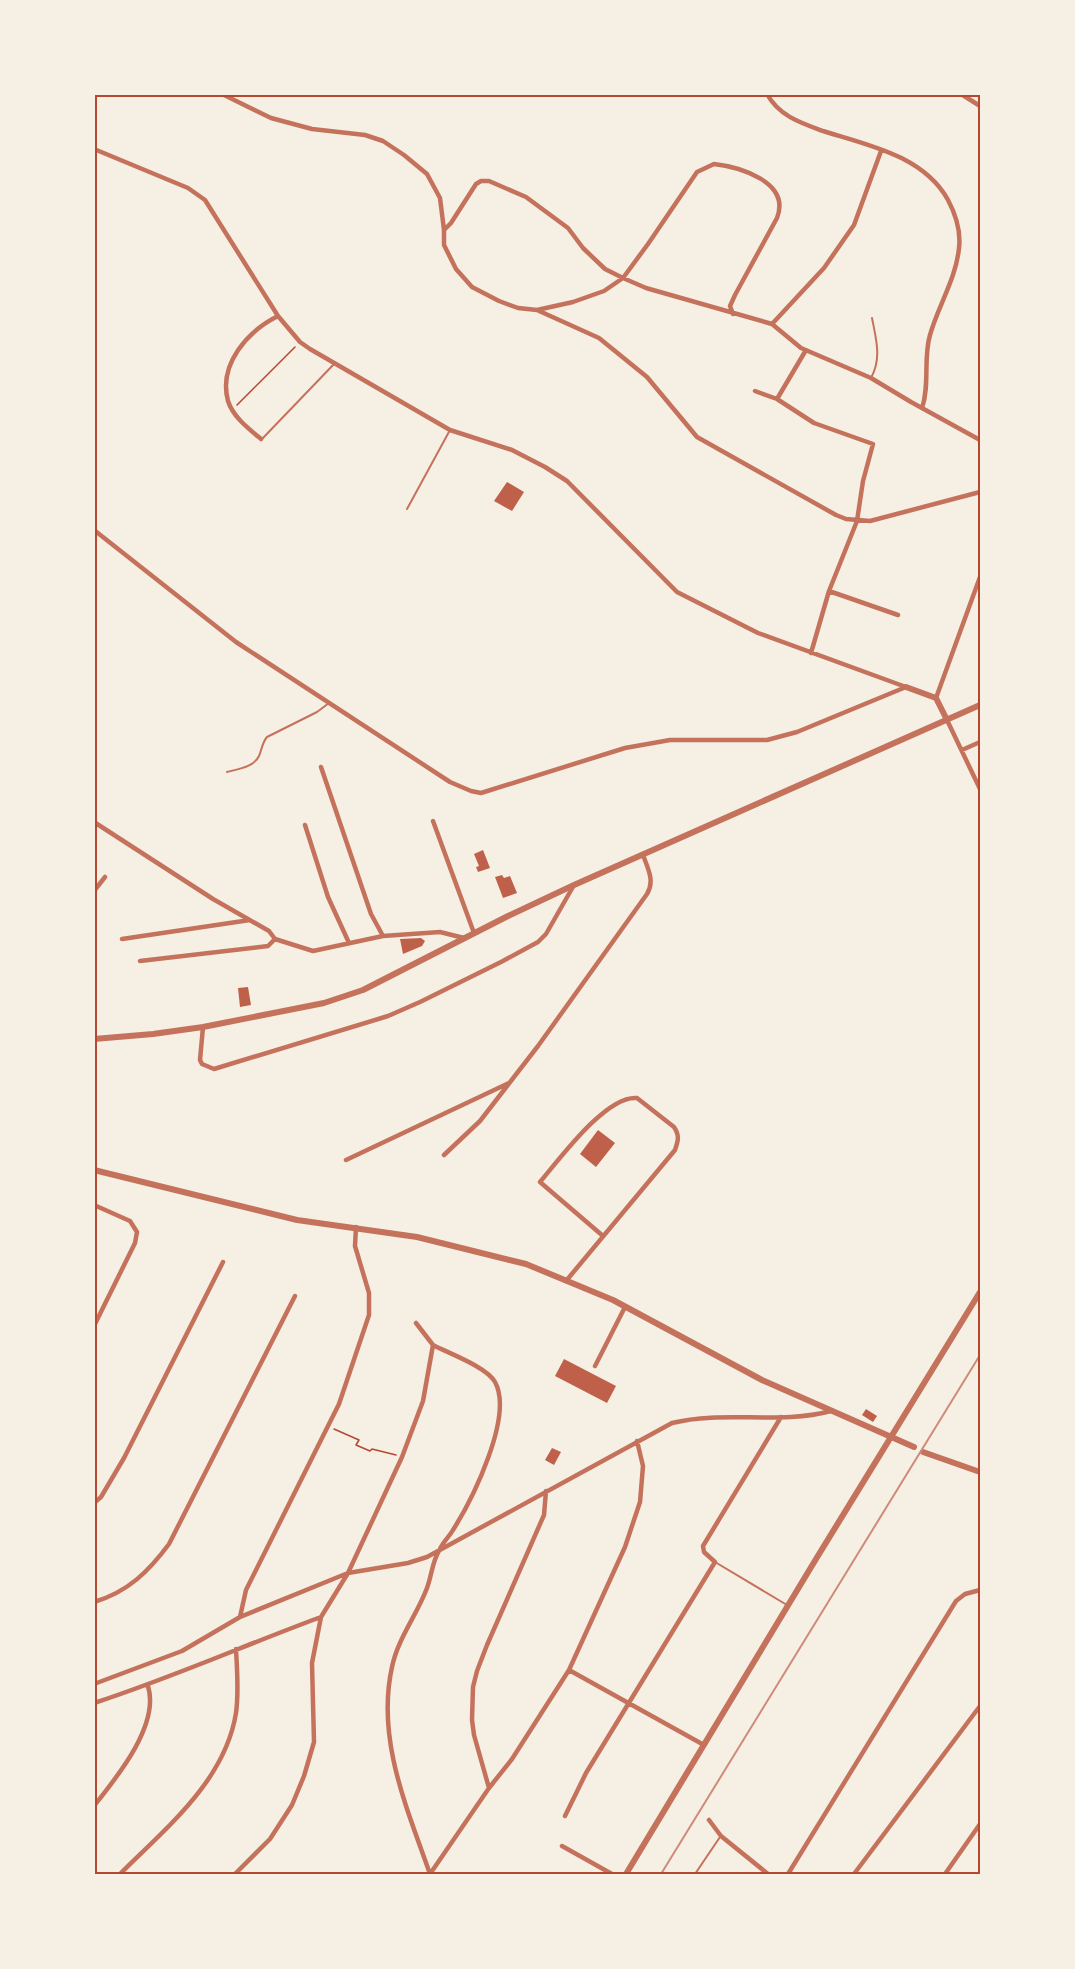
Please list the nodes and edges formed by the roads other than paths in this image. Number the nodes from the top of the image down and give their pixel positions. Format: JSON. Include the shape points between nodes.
{"nodes":[{"id":1,"x":767,"y":94,"type":"edge"},
{"id":2,"x":961,"y":94,"type":"edge"},
{"id":3,"x":226,"y":95,"type":"edge"},
{"id":4,"x":981,"y":106,"type":"edge"},
{"id":5,"x":94,"y":149,"type":"edge"},
{"id":6,"x":881,"y":151,"type":"junction"},
{"id":7,"x":444,"y":230,"type":"junction"},
{"id":8,"x":623,"y":278,"type":"junction"},
{"id":9,"x":537,"y":310,"type":"junction"},
{"id":10,"x":733,"y":314,"type":"junction"},
{"id":11,"x":278,"y":316,"type":"junction"},
{"id":12,"x":872,"y":318,"type":"dead end"},
{"id":13,"x":772,"y":324,"type":"junction"},
{"id":14,"x":806,"y":350,"type":"junction"},
{"id":15,"x":335,"y":363,"type":"junction"},
{"id":16,"x":871,"y":378,"type":"junction"},
{"id":17,"x":755,"y":391,"type":"dead end"},
{"id":18,"x":777,"y":399,"type":"junction"},
{"id":19,"x":922,"y":408,"type":"junction"},
{"id":20,"x":450,"y":430,"type":"junction"},
{"id":21,"x":261,"y":439,"type":"joint"},
{"id":22,"x":981,"y":440,"type":"edge"},
{"id":23,"x":981,"y":492,"type":"edge"},
{"id":24,"x":407,"y":509,"type":"dead end"},
{"id":25,"x":857,"y":521,"type":"junction"},
{"id":26,"x":94,"y":530,"type":"edge"},
{"id":27,"x":981,"y":577,"type":"edge"},
{"id":28,"x":829,"y":591,"type":"junction"},
{"id":29,"x":898,"y":615,"type":"dead end"},
{"id":30,"x":811,"y":653,"type":"junction"},
{"id":31,"x":906,"y":687,"type":"junction"},
{"id":32,"x":936,"y":698,"type":"junction"},
{"id":33,"x":330,"y":703,"type":"junction"},
{"id":34,"x":981,"y":705,"type":"edge"},
{"id":35,"x":947,"y":720,"type":"junction"},
{"id":36,"x":981,"y":742,"type":"edge"},
{"id":37,"x":962,"y":750,"type":"junction"},
{"id":38,"x":321,"y":767,"type":"dead end"},
{"id":39,"x":227,"y":772,"type":"dead end"},
{"id":40,"x":981,"y":789,"type":"edge"},
{"id":41,"x":433,"y":821,"type":"dead end"},
{"id":42,"x":94,"y":822,"type":"edge"},
{"id":43,"x":305,"y":825,"type":"dead end"},
{"id":44,"x":644,"y":855,"type":"junction"},
{"id":45,"x":105,"y":877,"type":"dead end"},
{"id":46,"x":574,"y":885,"type":"junction"},
{"id":47,"x":94,"y":891,"type":"edge"},
{"id":48,"x":250,"y":920,"type":"junction"},
{"id":49,"x":474,"y":933,"type":"junction"},
{"id":50,"x":384,"y":936,"type":"junction"},
{"id":51,"x":464,"y":938,"type":"junction"},
{"id":52,"x":122,"y":939,"type":"dead end"},
{"id":53,"x":275,"y":939,"type":"junction"},
{"id":54,"x":349,"y":943,"type":"junction"},
{"id":55,"x":140,"y":961,"type":"dead end"},
{"id":56,"x":203,"y":1027,"type":"junction"},
{"id":57,"x":94,"y":1039,"type":"edge"},
{"id":58,"x":510,"y":1083,"type":"junction"},
{"id":59,"x":444,"y":1155,"type":"dead end"},
{"id":60,"x":346,"y":1160,"type":"dead end"},
{"id":61,"x":94,"y":1170,"type":"edge"},
{"id":62,"x":94,"y":1205,"type":"edge"},
{"id":63,"x":356,"y":1227,"type":"junction"},
{"id":64,"x":603,"y":1236,"type":"junction"},
{"id":65,"x":223,"y":1262,"type":"dead end"},
{"id":66,"x":566,"y":1281,"type":"junction"},
{"id":67,"x":981,"y":1292,"type":"edge"},
{"id":68,"x":295,"y":1296,"type":"dead end"},
{"id":69,"x":625,"y":1307,"type":"junction"},
{"id":70,"x":416,"y":1323,"type":"dead end"},
{"id":71,"x":94,"y":1326,"type":"edge"},
{"id":72,"x":433,"y":1345,"type":"junction"},
{"id":73,"x":595,"y":1366,"type":"dead end"},
{"id":74,"x":831,"y":1411,"type":"junction"},
{"id":75,"x":781,"y":1417,"type":"junction"},
{"id":76,"x":891,"y":1436,"type":"junction"},
{"id":77,"x":637,"y":1441,"type":"junction"},
{"id":78,"x":914,"y":1447,"type":"dead end"},
{"id":79,"x":923,"y":1452,"type":"dead end"},
{"id":80,"x":981,"y":1472,"type":"edge"},
{"id":81,"x":546,"y":1491,"type":"junction"},
{"id":82,"x":94,"y":1503,"type":"edge"},
{"id":83,"x":440,"y":1548,"type":"junction"},
{"id":84,"x":715,"y":1562,"type":"junction"},
{"id":85,"x":348,"y":1573,"type":"junction"},
{"id":86,"x":981,"y":1590,"type":"edge"},
{"id":87,"x":94,"y":1602,"type":"edge"},
{"id":88,"x":788,"y":1605,"type":"junction"},
{"id":89,"x":240,"y":1617,"type":"junction"},
{"id":90,"x":321,"y":1617,"type":"junction"},
{"id":91,"x":236,"y":1649,"type":"junction"},
{"id":92,"x":569,"y":1670,"type":"junction"},
{"id":93,"x":94,"y":1684,"type":"edge"},
{"id":94,"x":148,"y":1686,"type":"junction"},
{"id":95,"x":630,"y":1702,"type":"junction"},
{"id":96,"x":94,"y":1703,"type":"edge"},
{"id":97,"x":981,"y":1706,"type":"edge"},
{"id":98,"x":704,"y":1745,"type":"junction"},
{"id":99,"x":489,"y":1788,"type":"junction"},
{"id":100,"x":94,"y":1806,"type":"edge"},
{"id":101,"x":565,"y":1816,"type":"dead end"},
{"id":102,"x":709,"y":1820,"type":"dead end"},
{"id":103,"x":981,"y":1824,"type":"edge"},
{"id":104,"x":721,"y":1836,"type":"junction"},
{"id":105,"x":562,"y":1846,"type":"dead end"},
{"id":106,"x":430,"y":1874,"type":"edge"},
{"id":107,"x":120,"y":1875,"type":"edge"},
{"id":108,"x":236,"y":1875,"type":"edge"},
{"id":109,"x":612,"y":1875,"type":"edge"},
{"id":110,"x":626,"y":1875,"type":"edge"},
{"id":111,"x":695,"y":1875,"type":"edge"},
{"id":112,"x":768,"y":1875,"type":"edge"},
{"id":113,"x":788,"y":1875,"type":"edge"},
{"id":114,"x":854,"y":1875,"type":"edge"},
{"id":115,"x":945,"y":1875,"type":"edge"}],
"edges":[{"from":1,"to":6,"type":"street","via":[[778,109],[797,121]]},
{"from":2,"to":4,"type":"street"},
{"from":3,"to":7,"type":"street","via":[[271,118],[383,141],[427,174],[441,198]]},
{"from":5,"to":11,"type":"street","via":[[188,188],[205,200]]},
{"from":6,"to":13,"type":"street","via":[[854,225],[841,246]]},
{"from":6,"to":19,"type":"street","via":[[899,156],[931,178],[943,190],[957,221],[959,250],[929,337]]},
{"from":7,"to":8,"type":"street","via":[[476,184],[489,181],[526,197],[549,213],[605,269]]},
{"from":7,"to":9,"type":"street","via":[[444,245],[456,269],[472,287],[518,308]]},
{"from":8,"to":9,"type":"street","via":[[604,291]]},
{"from":8,"to":10,"type":"street"},
{"from":8,"to":10,"type":"street","via":[[697,172],[714,164],[748,172],[773,188],[780,208],[730,306]]},
{"from":9,"to":25,"type":"street","via":[[613,348],[647,377],[697,437],[836,515]]},
{"from":10,"to":13,"type":"street"},
{"from":11,"to":15,"type":"street","via":[[300,342]]},
{"from":11,"to":21,"type":"street","via":[[251,334],[235,355],[227,380],[233,410]]},
{"from":12,"to":16,"type":"lane","via":[[879,349]]},
{"from":13,"to":14,"type":"street"},
{"from":14,"to":16,"type":"street"},
{"from":14,"to":18,"type":"street"},
{"from":15,"to":20,"type":"street"},
{"from":15,"to":21,"type":"lane"},
{"from":16,"to":19,"type":"street"},
{"from":17,"to":18,"type":"street"},
{"from":18,"to":25,"type":"street","via":[[814,423],[873,444]]},
{"from":19,"to":22,"type":"street"},
{"from":20,"to":24,"type":"lane"},
{"from":20,"to":30,"type":"street","via":[[512,450],[567,481],[677,592],[758,633]]},
{"from":23,"to":25,"type":"street","via":[[885,518]]},
{"from":25,"to":28,"type":"street"},
{"from":26,"to":33,"type":"street","via":[[236,642]]},
{"from":27,"to":32,"type":"street"},
{"from":28,"to":29,"type":"street"},
{"from":28,"to":30,"type":"street"},
{"from":30,"to":31,"type":"street"},
{"from":31,"to":32,"type":"street"},
{"from":31,"to":33,"type":"street","via":[[797,732],[767,740],[648,743],[481,793],[450,782]]},
{"from":32,"to":35,"type":"street"},
{"from":33,"to":39,"type":"lane","via":[[267,737],[253,763]]},
{"from":34,"to":35,"type":"street"},
{"from":35,"to":37,"type":"street"},
{"from":35,"to":44,"type":"street"},
{"from":36,"to":37,"type":"street"},
{"from":37,"to":40,"type":"street"},
{"from":38,"to":50,"type":"street","via":[[371,914]]},
{"from":41,"to":49,"type":"street"},
{"from":42,"to":48,"type":"street"},
{"from":43,"to":54,"type":"street","via":[[328,897]]},
{"from":44,"to":46,"type":"street"},
{"from":44,"to":58,"type":"street","via":[[650,889]]},
{"from":45,"to":47,"type":"street"},
{"from":46,"to":49,"type":"street"},
{"from":46,"to":56,"type":"street","via":[[553,925],[538,942],[388,1016],[214,1069],[200,1060]]},
{"from":48,"to":52,"type":"street"},
{"from":48,"to":53,"type":"street"},
{"from":49,"to":51,"type":"street"},
{"from":50,"to":51,"type":"street","via":[[440,932]]},
{"from":50,"to":54,"type":"street"},
{"from":51,"to":56,"type":"street","via":[[363,990],[324,1004]]},
{"from":53,"to":54,"type":"street","via":[[313,951]]},
{"from":53,"to":55,"type":"street","via":[[268,946]]},
{"from":56,"to":57,"type":"street"},
{"from":58,"to":59,"type":"street","via":[[480,1121]]},
{"from":58,"to":60,"type":"street"},
{"from":61,"to":63,"type":"street","via":[[297,1220]]},
{"from":62,"to":71,"type":"street","via":[[130,1221],[137,1232]]},
{"from":63,"to":66,"type":"street","via":[[488,1253]]},
{"from":63,"to":89,"type":"street","via":[[355,1246],[369,1293],[369,1316],[339,1404],[246,1590]]},
{"from":64,"to":64,"type":"street","via":[[678,1142],[674,1127],[637,1098],[621,1101],[596,1117],[540,1182]]},
{"from":64,"to":66,"type":"street"},
{"from":65,"to":82,"type":"street","via":[[124,1458]]},
{"from":66,"to":69,"type":"street"},
{"from":67,"to":76,"type":"street"},
{"from":68,"to":87,"type":"street","via":[[169,1544],[126,1589]]},
{"from":69,"to":73,"type":"street"},
{"from":69,"to":74,"type":"street","via":[[762,1380]]},
{"from":70,"to":72,"type":"street"},
{"from":72,"to":83,"type":"street","via":[[486,1373],[499,1396],[499,1419],[488,1462]]},
{"from":72,"to":85,"type":"street","via":[[423,1401],[402,1457]]},
{"from":74,"to":75,"type":"street"},
{"from":74,"to":76,"type":"street"},
{"from":75,"to":77,"type":"street","via":[[683,1420]]},
{"from":75,"to":84,"type":"street","via":[[703,1546]]},
{"from":76,"to":78,"type":"street"},
{"from":76,"to":88,"type":"street"},
{"from":77,"to":81,"type":"street"},
{"from":77,"to":92,"type":"street","via":[[643,1466],[640,1502],[625,1547]]},
{"from":79,"to":80,"type":"street"},
{"from":81,"to":83,"type":"street"},
{"from":81,"to":99,"type":"street","via":[[544,1515],[487,1645],[473,1687],[471,1720]]},
{"from":83,"to":85,"type":"street","via":[[408,1563]]},
{"from":83,"to":106,"type":"street","via":[[427,1588],[392,1666],[389,1695],[395,1773]]},
{"from":84,"to":88,"type":"lane"},
{"from":84,"to":95,"type":"street"},
{"from":85,"to":89,"type":"street"},
{"from":85,"to":90,"type":"street"},
{"from":86,"to":113,"type":"street","via":[[956,1601]]},
{"from":88,"to":98,"type":"street"},
{"from":89,"to":93,"type":"street","via":[[182,1651]]},
{"from":90,"to":91,"type":"street"},
{"from":90,"to":108,"type":"street","via":[[312,1663],[314,1742],[304,1776],[292,1805],[270,1839]]},
{"from":91,"to":94,"type":"street"},
{"from":91,"to":107,"type":"street","via":[[236,1714],[213,1772],[199,1795]]},
{"from":92,"to":95,"type":"street"},
{"from":92,"to":99,"type":"street"},
{"from":94,"to":96,"type":"street"},
{"from":94,"to":100,"type":"street","via":[[150,1701],[144,1729],[124,1766]]},
{"from":95,"to":98,"type":"street"},
{"from":95,"to":101,"type":"street","via":[[586,1773]]},
{"from":97,"to":114,"type":"street"},
{"from":98,"to":110,"type":"street"},
{"from":99,"to":106,"type":"street"},
{"from":102,"to":104,"type":"street"},
{"from":103,"to":115,"type":"street"},
{"from":104,"to":111,"type":"lane"},
{"from":104,"to":112,"type":"street"},
{"from":105,"to":109,"type":"street"}]}
